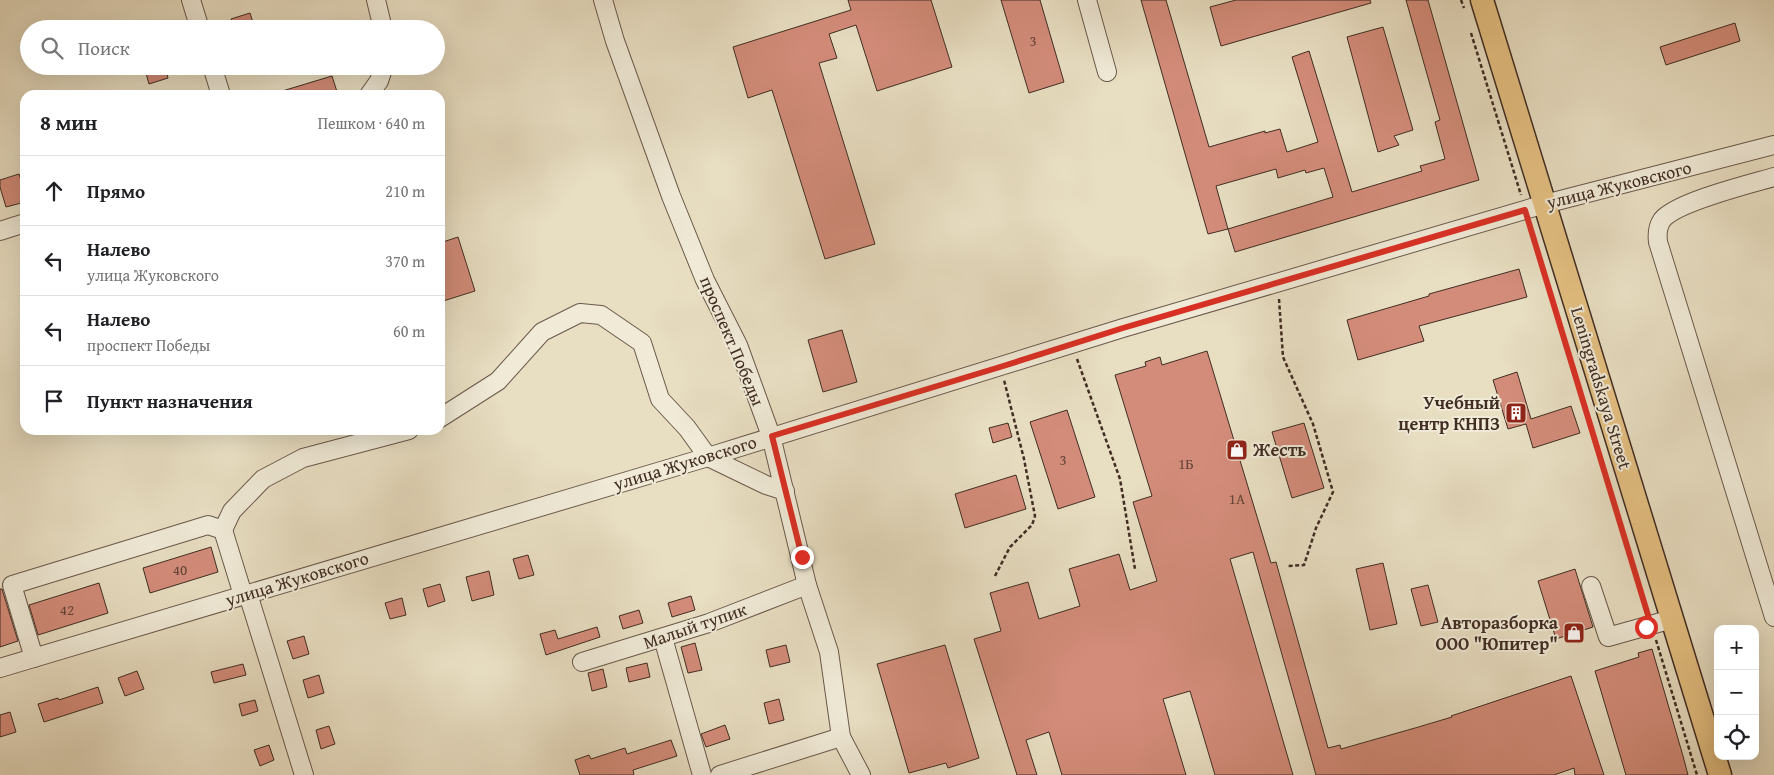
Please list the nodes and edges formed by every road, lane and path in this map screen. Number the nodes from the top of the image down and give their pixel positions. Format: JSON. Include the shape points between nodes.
{"nodes":[{"id":1,"x":192,"y":0,"type":"edge"},
{"id":2,"x":376,"y":0,"type":"edge"},
{"id":3,"x":603,"y":0,"type":"edge"},
{"id":4,"x":1087,"y":0,"type":"edge"},
{"id":5,"x":1462,"y":0,"type":"edge"},
{"id":6,"x":1473,"y":5,"type":"edge"},
{"id":7,"x":198,"y":20,"type":"edge"},
{"id":8,"x":382,"y":20,"type":"edge"},
{"id":9,"x":1470,"y":29,"type":"dead end"},
{"id":10,"x":1107,"y":72,"type":"dead end"},
{"id":11,"x":214,"y":75,"type":"edge"},
{"id":12,"x":381,"y":75,"type":"edge"},
{"id":13,"x":219,"y":90,"type":"edge"},
{"id":14,"x":372,"y":90,"type":"edge"},
{"id":15,"x":1774,"y":145,"type":"edge"},
{"id":16,"x":1774,"y":177,"type":"edge"},
{"id":17,"x":1535,"y":207,"type":"junction"},
{"id":18,"x":20,"y":225,"type":"edge"},
{"id":19,"x":0,"y":231,"type":"edge"},
{"id":20,"x":1277,"y":282,"type":"junction"},
{"id":21,"x":1071,"y":344,"type":"junction"},
{"id":22,"x":1000,"y":367,"type":"junction"},
{"id":23,"x":445,"y":415,"type":"edge"},
{"id":24,"x":390,"y":435,"type":"edge"},
{"id":25,"x":772,"y":436,"type":"junction"},
{"id":26,"x":708,"y":457,"type":"junction"},
{"id":27,"x":784,"y":491,"type":"junction"},
{"id":28,"x":223,"y":530,"type":"junction"},
{"id":29,"x":1288,"y":566,"type":"dead end"},
{"id":30,"x":1135,"y":569,"type":"dead end"},
{"id":31,"x":995,"y":576,"type":"dead end"},
{"id":32,"x":807,"y":585,"type":"junction"},
{"id":33,"x":1591,"y":586,"type":"dead end"},
{"id":34,"x":6,"y":587,"type":"edge"},
{"id":35,"x":246,"y":594,"type":"junction"},
{"id":36,"x":1774,"y":617,"type":"edge"},
{"id":37,"x":1662,"y":622,"type":"junction"},
{"id":38,"x":663,"y":638,"type":"junction"},
{"id":39,"x":34,"y":658,"type":"junction"},
{"id":40,"x":582,"y":662,"type":"dead end"},
{"id":41,"x":0,"y":668,"type":"edge"},
{"id":42,"x":842,"y":737,"type":"junction"},
{"id":43,"x":304,"y":775,"type":"edge"},
{"id":44,"x":702,"y":775,"type":"edge"},
{"id":45,"x":720,"y":775,"type":"edge"},
{"id":46,"x":861,"y":775,"type":"edge"},
{"id":47,"x":1697,"y":775,"type":"edge"},
{"id":48,"x":1720,"y":775,"type":"edge"}],
"edges":[{"from":1,"to":7,"type":"street"},
{"from":2,"to":8,"type":"street"},
{"from":3,"to":25,"type":"street","name":"проспект Победы","via":[[671,196],[705,280],[738,345]]},
{"from":4,"to":10,"type":"street"},
{"from":5,"to":6,"type":"path"},
{"from":6,"to":17,"type":"main road","name":"Leningradskaya Street"},
{"from":9,"to":17,"type":"path"},
{"from":11,"to":13,"type":"street"},
{"from":12,"to":14,"type":"street"},
{"from":15,"to":17,"type":"street","name":"улица Жуковского"},
{"from":16,"to":36,"type":"street","via":[[1679,207],[1661,221],[1657,235]]},
{"from":17,"to":20,"type":"street","name":"улица Жуковского"},
{"from":17,"to":37,"type":"main road","name":"Leningradskaya Street"},
{"from":17,"to":37,"type":"path"},
{"from":18,"to":19,"type":"street"},
{"from":20,"to":21,"type":"street","name":"улица Жуковского"},
{"from":20,"to":29,"type":"path","via":[[1283,357],[1313,424],[1333,492],[1316,528],[1304,565]]},
{"from":21,"to":22,"type":"street","name":"улица Жуковского"},
{"from":21,"to":30,"type":"path","via":[[1120,479]]},
{"from":22,"to":25,"type":"street","name":"улица Жуковского"},
{"from":22,"to":31,"type":"path","via":[[1035,516],[1032,525],[1010,547]]},
{"from":23,"to":26,"type":"street","via":[[498,381],[542,332],[580,313],[601,314],[642,343],[660,399]]},
{"from":24,"to":28,"type":"street","via":[[303,458],[263,478],[232,511]]},
{"from":25,"to":26,"type":"street","name":"улица Жуковского"},
{"from":25,"to":27,"type":"street","name":"проспект Победы"},
{"from":26,"to":27,"type":"street"},
{"from":26,"to":35,"type":"street","name":"улица Жуковского"},
{"from":27,"to":32,"type":"street","name":"проспект Победы"},
{"from":28,"to":34,"type":"street","via":[[208,525]]},
{"from":28,"to":35,"type":"street"},
{"from":32,"to":38,"type":"street","name":"Малый тупик"},
{"from":32,"to":42,"type":"street","name":"проспект Победы","via":[[829,652]]},
{"from":33,"to":37,"type":"street","via":[[1608,637]]},
{"from":34,"to":39,"type":"street"},
{"from":35,"to":39,"type":"street","name":"улица Жуковского"},
{"from":35,"to":43,"type":"street"},
{"from":37,"to":47,"type":"path"},
{"from":37,"to":48,"type":"main road","name":"Leningradskaya Street"},
{"from":38,"to":40,"type":"street","name":"Малый тупик"},
{"from":38,"to":44,"type":"street"},
{"from":39,"to":41,"type":"street","name":"улица Жуковского"},
{"from":42,"to":45,"type":"street"},
{"from":42,"to":46,"type":"street","name":"проспект Победы"}]}
